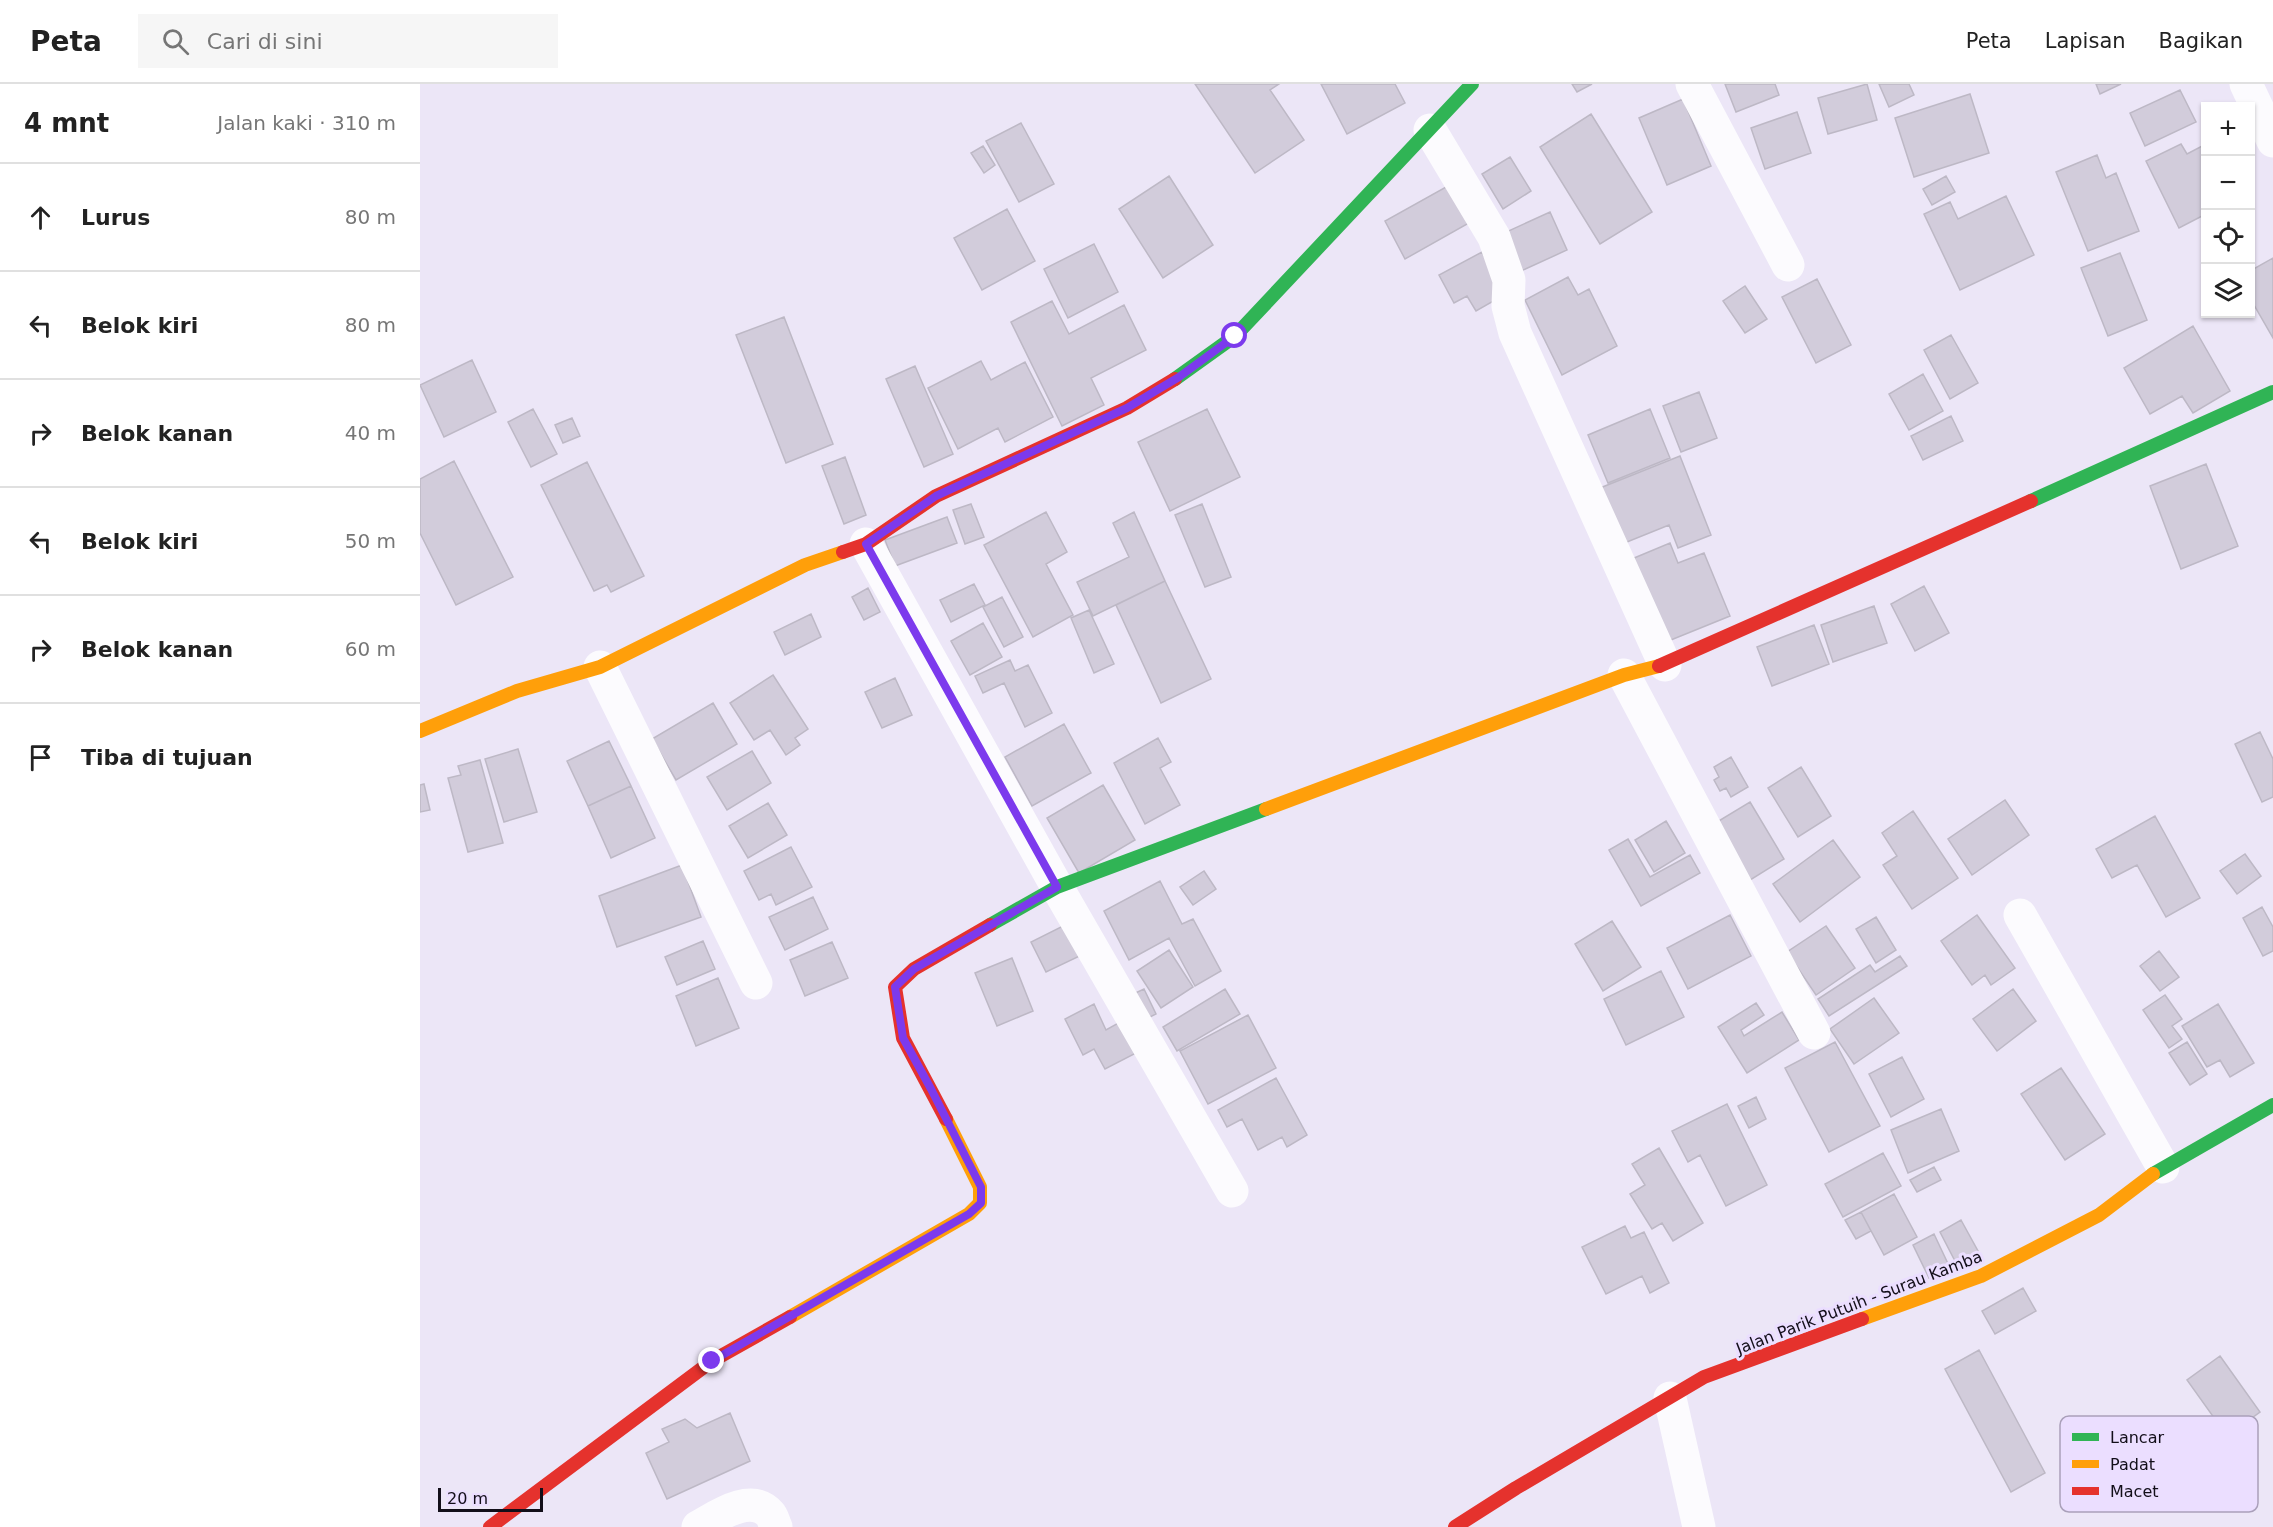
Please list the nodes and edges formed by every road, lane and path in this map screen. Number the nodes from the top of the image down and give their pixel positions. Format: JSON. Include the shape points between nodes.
{"nodes":[{"id":1,"x":1472,"y":84,"type":"edge"},
{"id":2,"x":1692,"y":84,"type":"edge"},
{"id":3,"x":2246,"y":84,"type":"edge"},
{"id":4,"x":1430,"y":129,"type":"junction"},
{"id":5,"x":2273,"y":141,"type":"edge"},
{"id":6,"x":1788,"y":265,"type":"dead end"},
{"id":7,"x":2273,"y":392,"type":"edge"},
{"id":8,"x":866,"y":544,"type":"junction"},
{"id":9,"x":1665,"y":664,"type":"junction"},
{"id":10,"x":600,"y":668,"type":"junction"},
{"id":11,"x":1624,"y":675,"type":"junction"},
{"id":12,"x":420,"y":731,"type":"edge"},
{"id":13,"x":1057,"y":887,"type":"junction"},
{"id":14,"x":2020,"y":915,"type":"dead end"},
{"id":15,"x":756,"y":983,"type":"dead end"},
{"id":16,"x":1814,"y":1033,"type":"dead end"},
{"id":17,"x":2273,"y":1105,"type":"edge"},
{"id":18,"x":2163,"y":1167,"type":"junction"},
{"id":19,"x":1232,"y":1191,"type":"dead end"},
{"id":20,"x":1670,"y":1398,"type":"junction"},
{"id":21,"x":490,"y":1527,"type":"edge"},
{"id":22,"x":698,"y":1527,"type":"edge"},
{"id":23,"x":776,"y":1527,"type":"edge"},
{"id":24,"x":1455,"y":1527,"type":"edge"},
{"id":25,"x":1699,"y":1527,"type":"edge"}],
"edges":[{"from":1,"to":4,"type":"street"},
{"from":2,"to":6,"type":"street"},
{"from":3,"to":5,"type":"street"},
{"from":4,"to":8,"type":"street","via":[[1235,336],[1179,377],[1127,408],[936,496]]},
{"from":4,"to":9,"type":"street","via":[[1494,237],[1509,280],[1508,306],[1515,333]]},
{"from":7,"to":9,"type":"street"},
{"from":8,"to":10,"type":"street","via":[[806,565]]},
{"from":8,"to":13,"type":"street"},
{"from":9,"to":11,"type":"street"},
{"from":10,"to":12,"type":"street","via":[[517,691]]},
{"from":10,"to":15,"type":"street"},
{"from":11,"to":13,"type":"street"},
{"from":11,"to":16,"type":"street"},
{"from":13,"to":19,"type":"street"},
{"from":13,"to":21,"type":"street","via":[[914,969],[895,987],[903,1038],[981,1187],[981,1203],[969,1214],[712,1361]]},
{"from":14,"to":18,"type":"street"},
{"from":17,"to":18,"type":"street","name":"Jalan Parik Putuih - Surau Kamba"},
{"from":18,"to":20,"type":"street","name":"Jalan Parik Putuih - Surau Kamba","via":[[2099,1215],[1981,1276],[1704,1377]]},
{"from":20,"to":24,"type":"street","name":"Jalan Parik Putuih - Surau Kamba"},
{"from":20,"to":25,"type":"street"},
{"from":22,"to":23,"type":"street","via":[[735,1507],[753,1505],[770,1513]]}]}
